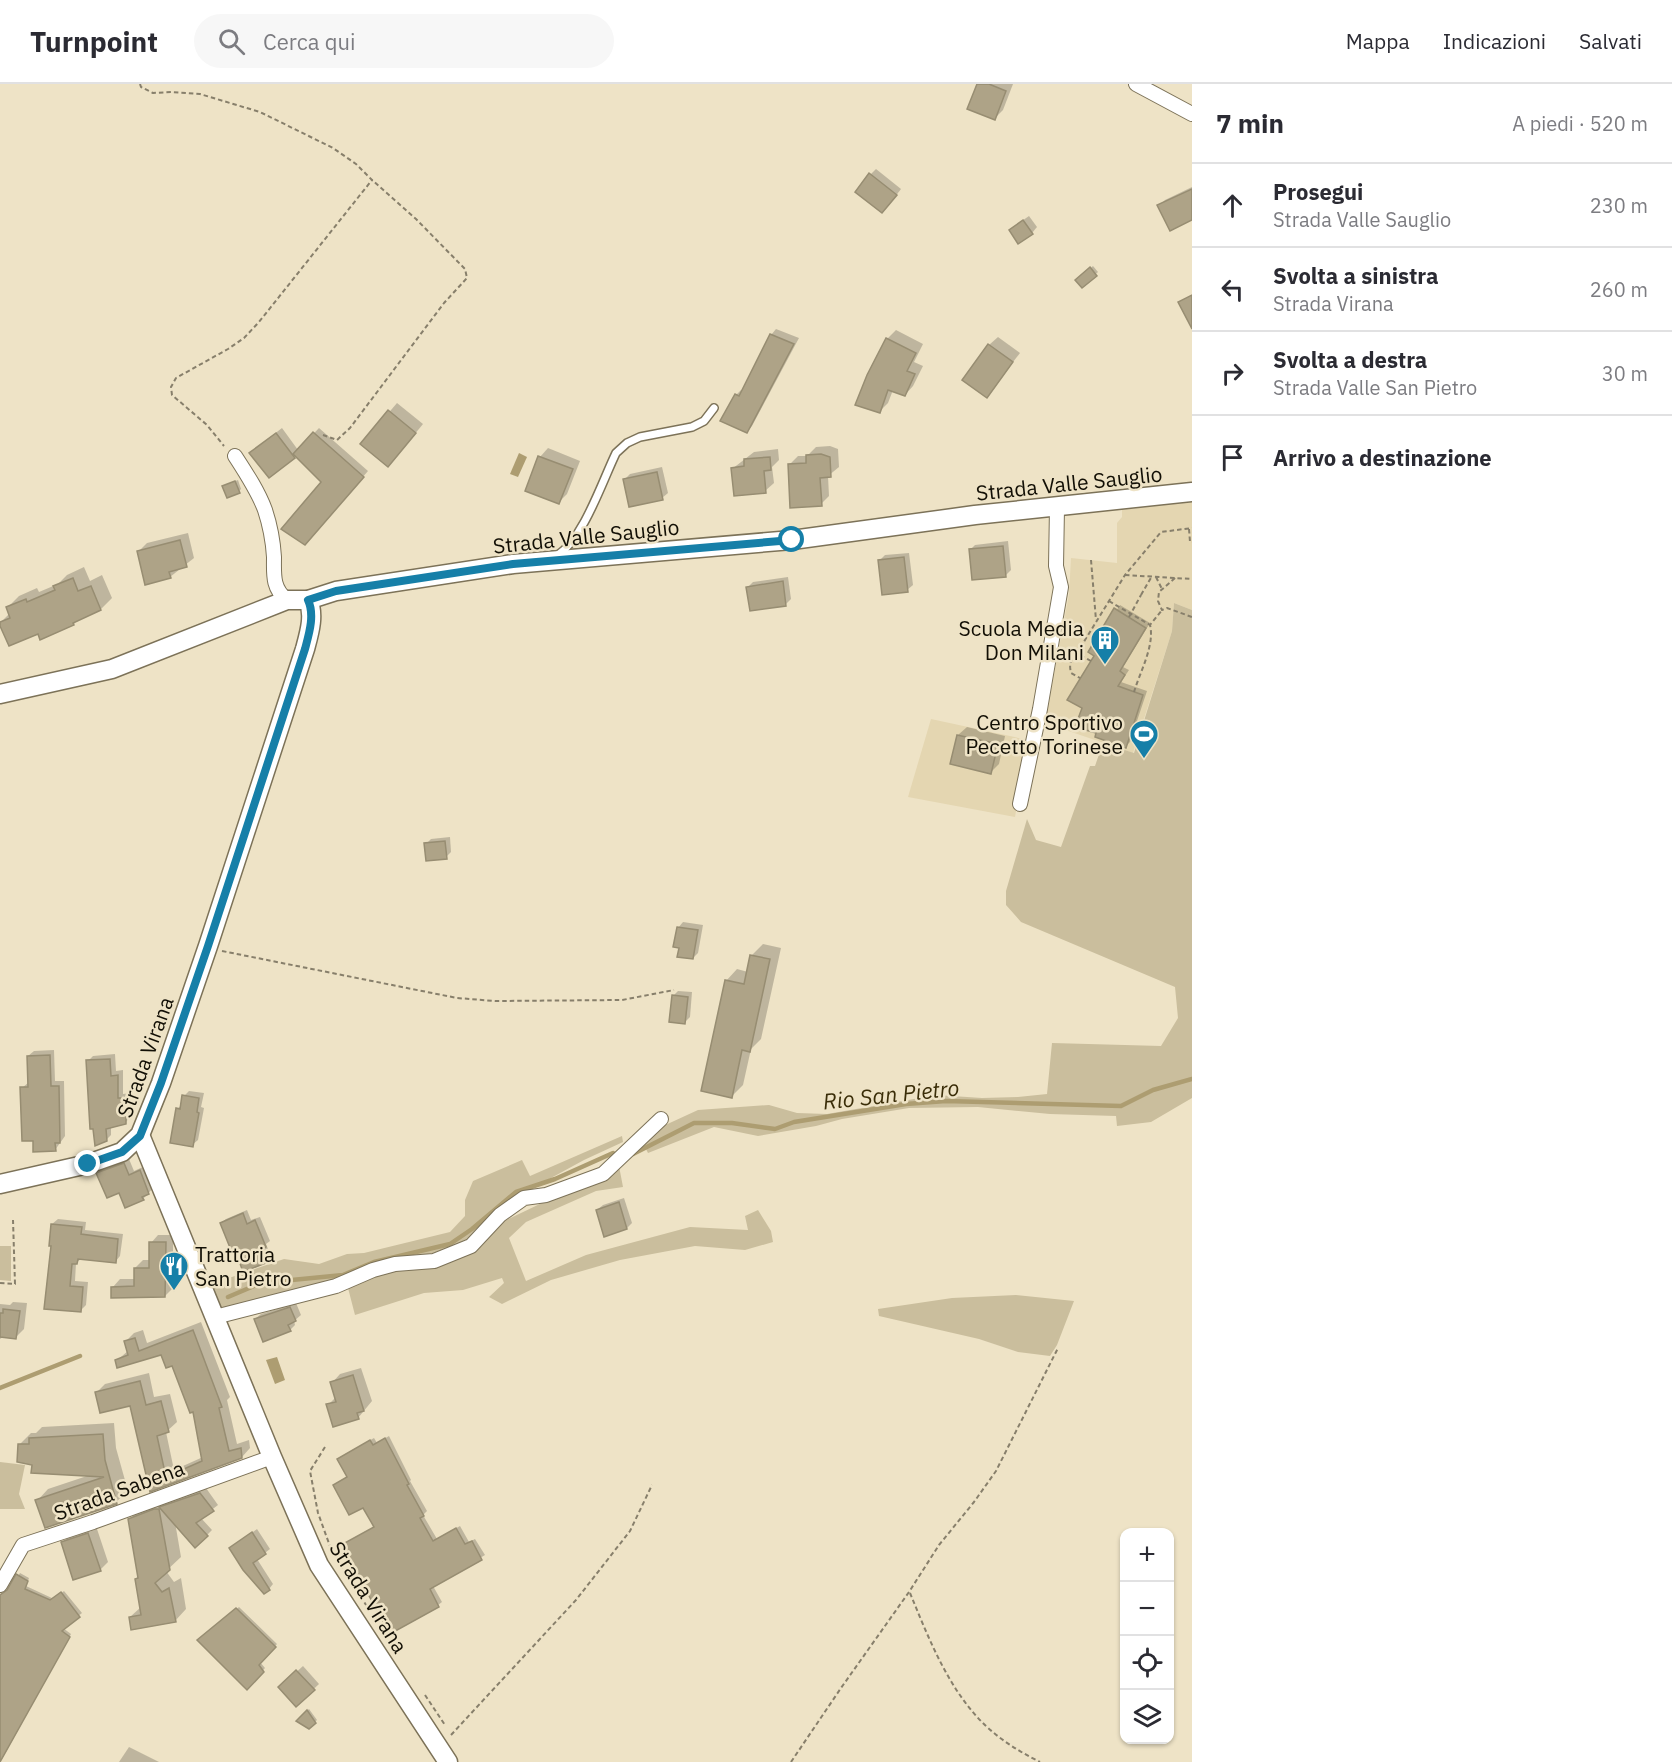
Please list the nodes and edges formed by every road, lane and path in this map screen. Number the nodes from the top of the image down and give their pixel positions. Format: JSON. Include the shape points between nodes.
{"nodes":[{"id":1,"x":140,"y":84,"type":"edge"},
{"id":2,"x":1136,"y":84,"type":"edge"},
{"id":3,"x":1192,"y":114,"type":"edge"},
{"id":4,"x":372,"y":180,"type":"junction"},
{"id":5,"x":714,"y":408,"type":"dead end"},
{"id":6,"x":323,"y":435,"type":"dead end"},
{"id":7,"x":235,"y":456,"type":"joint"},
{"id":8,"x":1192,"y":492,"type":"edge"},
{"id":9,"x":1057,"y":508,"type":"junction"},
{"id":10,"x":1190,"y":529,"type":"edge"},
{"id":11,"x":1192,"y":542,"type":"edge"},
{"id":12,"x":1091,"y":560,"type":"dead end"},
{"id":13,"x":549,"y":561,"type":"junction"},
{"id":14,"x":1125,"y":575,"type":"junction"},
{"id":15,"x":1152,"y":576,"type":"junction"},
{"id":16,"x":1156,"y":577,"type":"junction"},
{"id":17,"x":1175,"y":578,"type":"junction"},
{"id":18,"x":1192,"y":579,"type":"edge"},
{"id":19,"x":1162,"y":589,"type":"junction"},
{"id":20,"x":287,"y":600,"type":"junction"},
{"id":21,"x":308,"y":600,"type":"junction"},
{"id":22,"x":1109,"y":601,"type":"junction"},
{"id":23,"x":1162,"y":610,"type":"junction"},
{"id":24,"x":1129,"y":617,"type":"dead end"},
{"id":25,"x":1192,"y":617,"type":"edge"},
{"id":26,"x":1096,"y":622,"type":"junction"},
{"id":27,"x":1150,"y":625,"type":"junction"},
{"id":28,"x":1077,"y":653,"type":"junction"},
{"id":29,"x":1091,"y":661,"type":"dead end"},
{"id":30,"x":1080,"y":678,"type":"dead end"},
{"id":31,"x":1134,"y":692,"type":"dead end"},
{"id":32,"x":0,"y":694,"type":"edge"},
{"id":33,"x":1020,"y":804,"type":"dead end"},
{"id":34,"x":208,"y":946,"type":"junction"},
{"id":35,"x":674,"y":990,"type":"dead end"},
{"id":36,"x":661,"y":1119,"type":"dead end"},
{"id":37,"x":140,"y":1136,"type":"junction"},
{"id":38,"x":0,"y":1184,"type":"edge"},
{"id":39,"x":13,"y":1220,"type":"dead end"},
{"id":40,"x":0,"y":1283,"type":"edge"},
{"id":41,"x":215,"y":1317,"type":"junction"},
{"id":42,"x":1058,"y":1348,"type":"dead end"},
{"id":43,"x":325,"y":1447,"type":"dead end"},
{"id":44,"x":272,"y":1457,"type":"junction"},
{"id":45,"x":652,"y":1485,"type":"dead end"},
{"id":46,"x":0,"y":1585,"type":"edge"},
{"id":47,"x":909,"y":1592,"type":"junction"},
{"id":48,"x":367,"y":1606,"type":"dead end"},
{"id":49,"x":421,"y":1689,"type":"dead end"},
{"id":50,"x":445,"y":1726,"type":"dead end"},
{"id":51,"x":444,"y":1755,"type":"edge"},
{"id":52,"x":791,"y":1762,"type":"edge"},
{"id":53,"x":1040,"y":1762,"type":"edge"}],
"edges":[{"from":1,"to":4,"type":"path","via":[[153,93],[200,94],[261,112],[333,148]]},
{"from":2,"to":3,"type":"street"},
{"from":4,"to":6,"type":"path","via":[[438,241],[465,269],[467,278],[350,428],[337,440]]},
{"from":4,"to":7,"type":"path","via":[[259,322],[228,349],[176,378],[171,387],[171,395],[207,425]]},
{"from":5,"to":13,"type":"lane","via":[[704,421],[692,427],[640,437],[616,453],[577,536],[566,550]]},
{"from":7,"to":20,"type":"street","via":[[265,509],[271,531],[273,577],[279,594]]},
{"from":8,"to":9,"type":"street","name":"Strada Valle Sauglio"},
{"from":9,"to":13,"type":"street","name":"Strada Valle Sauglio","via":[[792,540]]},
{"from":9,"to":33,"type":"street","via":[[1056,566],[1061,587]]},
{"from":10,"to":11,"type":"path"},
{"from":10,"to":14,"type":"path","via":[[1161,532]]},
{"from":12,"to":26,"type":"path"},
{"from":13,"to":21,"type":"street","name":"Strada Valle Sauglio","via":[[336,591]]},
{"from":14,"to":15,"type":"path"},
{"from":14,"to":22,"type":"path"},
{"from":15,"to":16,"type":"path"},
{"from":15,"to":24,"type":"path","bridge":true},
{"from":16,"to":17,"type":"path"},
{"from":16,"to":19,"type":"path"},
{"from":17,"to":18,"type":"path"},
{"from":17,"to":19,"type":"path"},
{"from":19,"to":23,"type":"path","via":[[1158,601]]},
{"from":20,"to":21,"type":"street","name":"Strada Valle Sauglio"},
{"from":20,"to":32,"type":"street","name":"Strada Valle Sauglio","via":[[112,669]]},
{"from":21,"to":34,"type":"street","name":"Strada Virana","via":[[311,626],[305,649]]},
{"from":22,"to":26,"type":"path"},
{"from":22,"to":27,"type":"path"},
{"from":23,"to":25,"type":"path","via":[[1167,608]]},
{"from":23,"to":27,"type":"path"},
{"from":26,"to":28,"type":"path"},
{"from":27,"to":31,"type":"path","via":[[1152,633]]},
{"from":28,"to":29,"type":"path"},
{"from":28,"to":30,"type":"path","via":[[1069,665],[1071,673]]},
{"from":34,"to":35,"type":"path","via":[[457,998],[622,1000]]},
{"from":34,"to":37,"type":"street","name":"Strada Virana"},
{"from":36,"to":41,"type":"street","via":[[603,1174],[546,1195],[524,1198],[500,1215],[471,1245],[434,1261],[395,1264],[336,1286]]},
{"from":37,"to":38,"type":"street","via":[[122,1152],[88,1164]]},
{"from":37,"to":41,"type":"street","name":"Strada Virana"},
{"from":39,"to":40,"type":"path","via":[[15,1284]]},
{"from":41,"to":44,"type":"street","name":"Strada Virana"},
{"from":42,"to":47,"type":"path","via":[[996,1471],[939,1545]]},
{"from":43,"to":48,"type":"path","via":[[310,1471],[318,1514],[331,1549]]},
{"from":44,"to":46,"type":"street","name":"Strada Sabena","via":[[23,1545]]},
{"from":44,"to":51,"type":"street","name":"Strada Virana","via":[[319,1565]]},
{"from":45,"to":51,"type":"path","via":[[630,1531]]},
{"from":47,"to":52,"type":"path"},
{"from":47,"to":53,"type":"path","via":[[940,1660],[972,1711],[1010,1746]]},
{"from":49,"to":50,"type":"path"}]}
